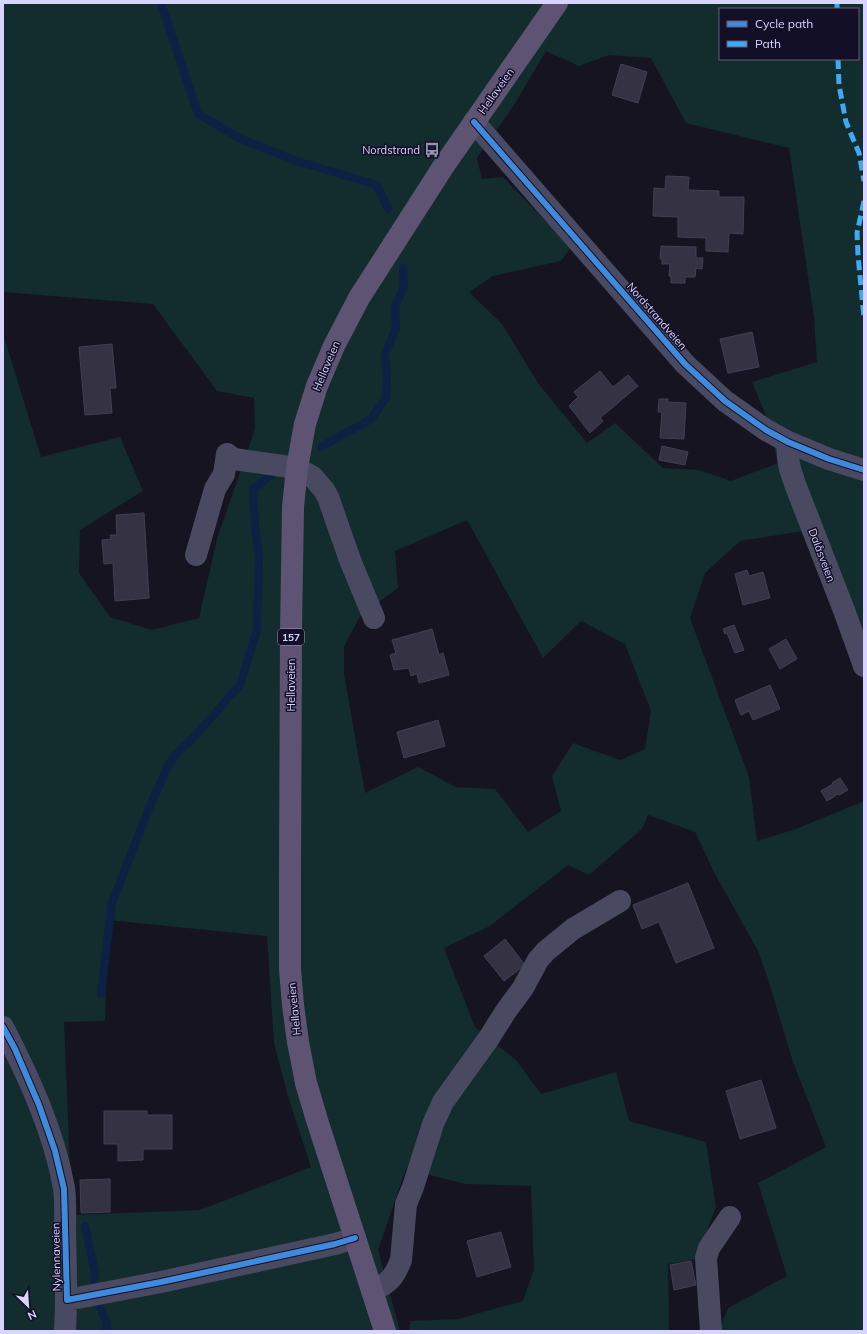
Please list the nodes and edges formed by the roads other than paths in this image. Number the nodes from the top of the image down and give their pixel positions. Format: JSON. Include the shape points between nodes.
{"nodes":[{"id":1,"x":557,"y":3,"type":"edge"},
{"id":2,"x":474,"y":122,"type":"junction"},
{"id":3,"x":788,"y":442,"type":"junction"},
{"id":4,"x":297,"y":468,"type":"junction"},
{"id":5,"x":864,"y":470,"type":"edge"},
{"id":6,"x":196,"y":555,"type":"dead end"},
{"id":7,"x":374,"y":618,"type":"dead end"},
{"id":8,"x":864,"y":666,"type":"edge"},
{"id":9,"x":620,"y":901,"type":"dead end"},
{"id":10,"x":3,"y":1027,"type":"edge"},
{"id":11,"x":730,"y":1217,"type":"dead end"},
{"id":12,"x":355,"y":1238,"type":"junction"},
{"id":13,"x":372,"y":1291,"type":"junction"},
{"id":14,"x":67,"y":1300,"type":"junction"},
{"id":15,"x":65,"y":1331,"type":"edge"},
{"id":16,"x":385,"y":1331,"type":"edge"},
{"id":17,"x":711,"y":1331,"type":"edge"}],
"edges":[{"from":1,"to":2,"type":"main road","name":"Hellaveien","number":"157"},
{"from":2,"to":3,"type":"street","name":"Nordstrandveien","via":[[685,364],[725,401]]},
{"from":2,"to":4,"type":"main road","name":"Hellaveien","number":"157","via":[[363,291],[334,346],[304,424]]},
{"from":3,"to":5,"type":"street","name":"Nordstrandveien"},
{"from":3,"to":8,"type":"street","name":"Dalåsveien","via":[[786,453],[794,484]]},
{"from":4,"to":6,"type":"street","via":[[234,459],[227,454],[224,474],[215,489]]},
{"from":4,"to":7,"type":"street","via":[[313,477],[324,490]]},
{"from":4,"to":12,"type":"main road","name":"Hellaveien","number":"157","via":[[293,507],[291,630],[290,969],[298,1042],[306,1083]]},
{"from":9,"to":13,"type":"street","via":[[573,929],[538,960],[523,988],[443,1102],[406,1204],[398,1268],[387,1284]]},
{"from":10,"to":14,"type":"street","name":"Nylennaveien","via":[[39,1106],[55,1151],[64,1197]]},
{"from":11,"to":17,"type":"street","via":[[709,1248],[706,1258]]},
{"from":12,"to":13,"type":"main road","name":"Hellaveien","number":"157"},
{"from":12,"to":14,"type":"street","name":"Nylennaveien","via":[[161,1282]]},
{"from":13,"to":16,"type":"main road","name":"Hellaveien","number":"157"},
{"from":14,"to":15,"type":"street","name":"Nylennaveien"}]}
